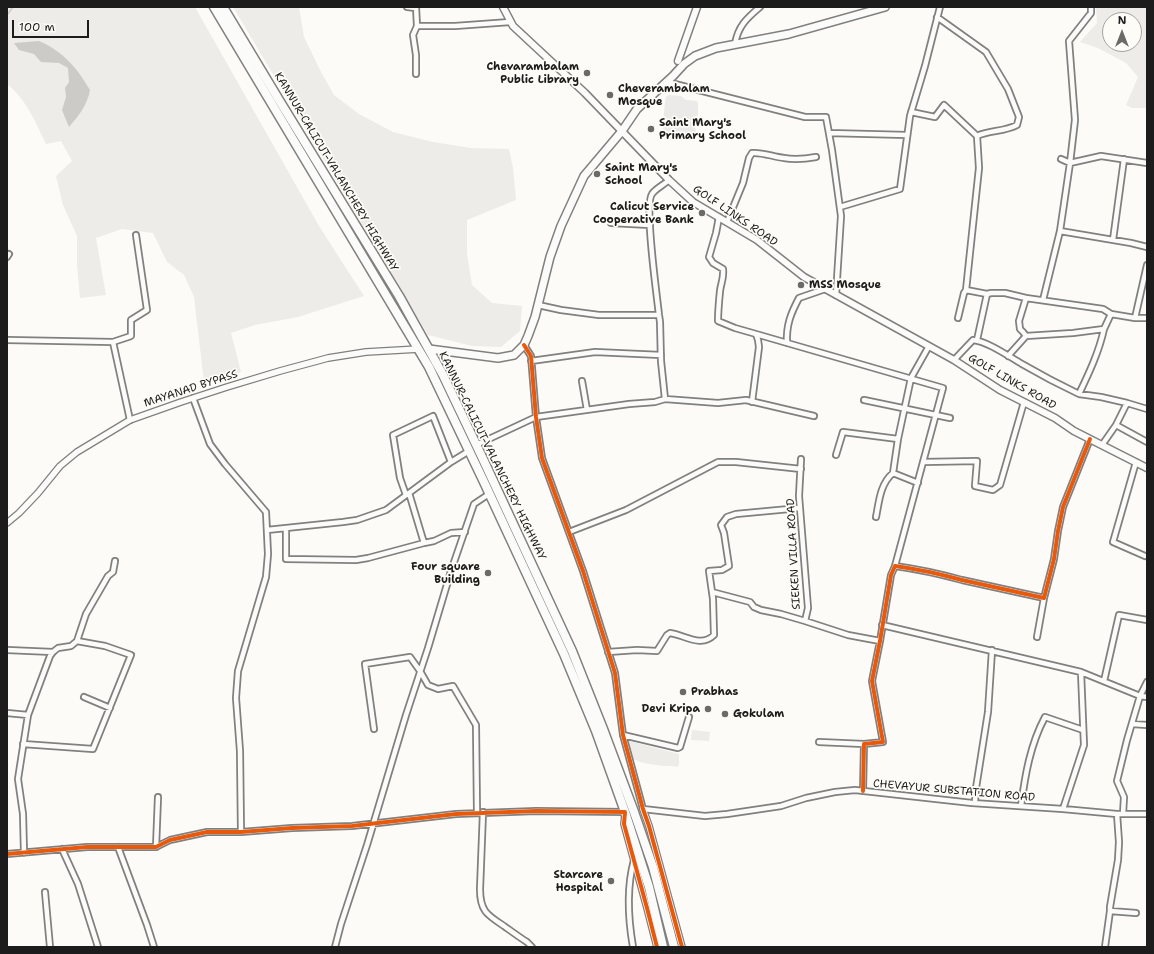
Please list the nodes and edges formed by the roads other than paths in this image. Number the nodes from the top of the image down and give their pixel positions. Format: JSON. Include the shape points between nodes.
{"nodes":[{"id":1,"x":214,"y":7,"type":"edge"},
{"id":2,"x":223,"y":7,"type":"edge"},
{"id":3,"x":407,"y":7,"type":"edge"},
{"id":4,"x":416,"y":7,"type":"edge"},
{"id":5,"x":503,"y":7,"type":"edge"},
{"id":6,"x":697,"y":7,"type":"edge"},
{"id":7,"x":760,"y":7,"type":"edge"},
{"id":8,"x":885,"y":7,"type":"edge"},
{"id":9,"x":940,"y":7,"type":"edge"},
{"id":10,"x":1091,"y":7,"type":"edge"},
{"id":11,"x":937,"y":17,"type":"junction"},
{"id":12,"x":510,"y":22,"type":"junction"},
{"id":13,"x":417,"y":26,"type":"junction"},
{"id":14,"x":735,"y":44,"type":"junction"},
{"id":15,"x":679,"y":65,"type":"junction"},
{"id":16,"x":416,"y":74,"type":"dead end"},
{"id":17,"x":667,"y":82,"type":"junction"},
{"id":18,"x":911,"y":112,"type":"junction"},
{"id":19,"x":622,"y":131,"type":"junction"},
{"id":20,"x":829,"y":133,"type":"junction"},
{"id":21,"x":907,"y":135,"type":"junction"},
{"id":22,"x":977,"y":136,"type":"junction"},
{"id":23,"x":816,"y":157,"type":"dead end"},
{"id":24,"x":1061,"y":159,"type":"dead end"},
{"id":25,"x":1124,"y":159,"type":"junction"},
{"id":26,"x":1070,"y":163,"type":"junction"},
{"id":27,"x":1147,"y":163,"type":"edge"},
{"id":28,"x":669,"y":180,"type":"junction"},
{"id":29,"x":840,"y":207,"type":"junction"},
{"id":30,"x":719,"y":218,"type":"junction"},
{"id":31,"x":727,"y":222,"type":"junction"},
{"id":32,"x":611,"y":223,"type":"dead end"},
{"id":33,"x":650,"y":225,"type":"junction"},
{"id":34,"x":1060,"y":231,"type":"junction"},
{"id":35,"x":136,"y":235,"type":"dead end"},
{"id":36,"x":1113,"y":240,"type":"junction"},
{"id":37,"x":1147,"y":248,"type":"edge"},
{"id":38,"x":1147,"y":265,"type":"edge"},
{"id":39,"x":825,"y":289,"type":"junction"},
{"id":40,"x":966,"y":290,"type":"junction"},
{"id":41,"x":987,"y":294,"type":"junction"},
{"id":42,"x":836,"y":295,"type":"junction"},
{"id":43,"x":1026,"y":298,"type":"junction"},
{"id":44,"x":1043,"y":300,"type":"junction"},
{"id":45,"x":538,"y":305,"type":"junction"},
{"id":46,"x":1111,"y":314,"type":"junction"},
{"id":47,"x":659,"y":315,"type":"junction"},
{"id":48,"x":958,"y":318,"type":"dead end"},
{"id":49,"x":1135,"y":318,"type":"junction"},
{"id":50,"x":1147,"y":318,"type":"edge"},
{"id":51,"x":1104,"y":329,"type":"junction"},
{"id":52,"x":756,"y":334,"type":"junction"},
{"id":53,"x":1026,"y":336,"type":"junction"},
{"id":54,"x":7,"y":340,"type":"edge"},
{"id":55,"x":977,"y":340,"type":"junction"},
{"id":56,"x":113,"y":342,"type":"junction"},
{"id":57,"x":787,"y":343,"type":"junction"},
{"id":58,"x":524,"y":345,"type":"junction"},
{"id":59,"x":929,"y":346,"type":"junction"},
{"id":60,"x":429,"y":349,"type":"junction"},
{"id":61,"x":418,"y":350,"type":"junction"},
{"id":62,"x":661,"y":355,"type":"junction"},
{"id":63,"x":1008,"y":356,"type":"junction"},
{"id":64,"x":954,"y":360,"type":"junction"},
{"id":65,"x":531,"y":361,"type":"junction"},
{"id":66,"x":911,"y":378,"type":"junction"},
{"id":67,"x":582,"y":381,"type":"dead end"},
{"id":68,"x":1079,"y":394,"type":"junction"},
{"id":69,"x":193,"y":398,"type":"junction"},
{"id":70,"x":665,"y":399,"type":"junction"},
{"id":71,"x":864,"y":400,"type":"dead end"},
{"id":72,"x":752,"y":402,"type":"junction"},
{"id":73,"x":1024,"y":402,"type":"junction"},
{"id":74,"x":1127,"y":403,"type":"junction"},
{"id":75,"x":905,"y":408,"type":"junction"},
{"id":76,"x":1147,"y":408,"type":"edge"},
{"id":77,"x":587,"y":410,"type":"junction"},
{"id":78,"x":536,"y":416,"type":"junction"},
{"id":79,"x":814,"y":416,"type":"dead end"},
{"id":80,"x":936,"y":416,"type":"junction"},
{"id":81,"x":950,"y":418,"type":"dead end"},
{"id":82,"x":130,"y":420,"type":"junction"},
{"id":83,"x":1116,"y":425,"type":"junction"},
{"id":84,"x":898,"y":439,"type":"junction"},
{"id":85,"x":1090,"y":439,"type":"junction"},
{"id":86,"x":1147,"y":442,"type":"edge"},
{"id":87,"x":476,"y":444,"type":"junction"},
{"id":88,"x":1102,"y":445,"type":"junction"},
{"id":89,"x":469,"y":451,"type":"junction"},
{"id":90,"x":836,"y":455,"type":"dead end"},
{"id":91,"x":801,"y":459,"type":"dead end"},
{"id":92,"x":451,"y":462,"type":"junction"},
{"id":93,"x":923,"y":462,"type":"junction"},
{"id":94,"x":1136,"y":462,"type":"junction"},
{"id":95,"x":801,"y":468,"type":"junction"},
{"id":96,"x":1147,"y":468,"type":"edge"},
{"id":97,"x":893,"y":473,"type":"junction"},
{"id":98,"x":918,"y":483,"type":"junction"},
{"id":99,"x":407,"y":494,"type":"junction"},
{"id":100,"x":489,"y":494,"type":"junction"},
{"id":101,"x":800,"y":508,"type":"junction"},
{"id":102,"x":876,"y":517,"type":"dead end"},
{"id":103,"x":7,"y":523,"type":"edge"},
{"id":104,"x":286,"y":528,"type":"junction"},
{"id":105,"x":266,"y":530,"type":"junction"},
{"id":106,"x":465,"y":532,"type":"junction"},
{"id":107,"x":569,"y":532,"type":"junction"},
{"id":108,"x":424,"y":543,"type":"junction"},
{"id":109,"x":1145,"y":556,"type":"dead end"},
{"id":110,"x":115,"y":561,"type":"dead end"},
{"id":111,"x":895,"y":566,"type":"junction"},
{"id":112,"x":712,"y":592,"type":"junction"},
{"id":113,"x":1044,"y":598,"type":"junction"},
{"id":114,"x":1147,"y":620,"type":"edge"},
{"id":115,"x":805,"y":621,"type":"junction"},
{"id":116,"x":882,"y":625,"type":"junction"},
{"id":117,"x":1037,"y":637,"type":"dead end"},
{"id":118,"x":77,"y":641,"type":"junction"},
{"id":119,"x":880,"y":641,"type":"junction"},
{"id":120,"x":7,"y":650,"type":"edge"},
{"id":121,"x":992,"y":650,"type":"junction"},
{"id":122,"x":53,"y":652,"type":"junction"},
{"id":123,"x":608,"y":652,"type":"junction"},
{"id":124,"x":420,"y":671,"type":"junction"},
{"id":125,"x":1081,"y":672,"type":"junction"},
{"id":126,"x":1104,"y":681,"type":"junction"},
{"id":127,"x":1147,"y":682,"type":"edge"},
{"id":128,"x":1140,"y":696,"type":"junction"},
{"id":129,"x":84,"y":697,"type":"dead end"},
{"id":130,"x":1147,"y":697,"type":"edge"},
{"id":131,"x":110,"y":708,"type":"junction"},
{"id":132,"x":7,"y":713,"type":"edge"},
{"id":133,"x":28,"y":714,"type":"junction"},
{"id":134,"x":689,"y":717,"type":"dead end"},
{"id":135,"x":1132,"y":724,"type":"junction"},
{"id":136,"x":1147,"y":725,"type":"edge"},
{"id":137,"x":374,"y":728,"type":"dead end"},
{"id":138,"x":1083,"y":730,"type":"junction"},
{"id":139,"x":623,"y":736,"type":"junction"},
{"id":140,"x":819,"y":742,"type":"dead end"},
{"id":141,"x":23,"y":744,"type":"junction"},
{"id":142,"x":864,"y":744,"type":"junction"},
{"id":143,"x":863,"y":791,"type":"junction"},
{"id":144,"x":158,"y":797,"type":"dead end"},
{"id":145,"x":975,"y":802,"type":"junction"},
{"id":146,"x":1021,"y":806,"type":"junction"},
{"id":147,"x":643,"y":809,"type":"junction"},
{"id":148,"x":1063,"y":809,"type":"junction"},
{"id":149,"x":478,"y":812,"type":"junction"},
{"id":150,"x":483,"y":812,"type":"junction"},
{"id":151,"x":626,"y":812,"type":"junction"},
{"id":152,"x":1117,"y":814,"type":"junction"},
{"id":153,"x":1123,"y":814,"type":"junction"},
{"id":154,"x":1147,"y":814,"type":"edge"},
{"id":155,"x":374,"y":824,"type":"junction"},
{"id":156,"x":241,"y":832,"type":"junction"},
{"id":157,"x":118,"y":847,"type":"junction"},
{"id":158,"x":156,"y":847,"type":"junction"},
{"id":159,"x":62,"y":849,"type":"junction"},
{"id":160,"x":24,"y":852,"type":"junction"},
{"id":161,"x":7,"y":854,"type":"edge"},
{"id":162,"x":634,"y":860,"type":"junction"},
{"id":163,"x":45,"y":892,"type":"dead end"},
{"id":164,"x":1110,"y":911,"type":"junction"},
{"id":165,"x":1136,"y":913,"type":"dead end"},
{"id":166,"x":50,"y":947,"type":"edge"},
{"id":167,"x":98,"y":947,"type":"edge"},
{"id":168,"x":154,"y":947,"type":"edge"},
{"id":169,"x":335,"y":947,"type":"edge"},
{"id":170,"x":532,"y":947,"type":"edge"},
{"id":171,"x":633,"y":947,"type":"edge"},
{"id":172,"x":657,"y":947,"type":"edge"},
{"id":173,"x":663,"y":947,"type":"edge"},
{"id":174,"x":674,"y":947,"type":"edge"},
{"id":175,"x":682,"y":947,"type":"edge"},
{"id":176,"x":1105,"y":947,"type":"edge"}],
"edges":[{"from":1,"to":61,"type":"highway","name":"KANNUR-CALICUT-VALANCHERY HIGHWAY"},
{"from":2,"to":60,"type":"highway","name":"KANNUR-CALICUT-VALANCHERY HIGHWAY"},
{"from":3,"to":4,"type":"street"},
{"from":4,"to":13,"type":"street"},
{"from":5,"to":12,"type":"main road","name":"GOLF LINKS ROAD"},
{"from":6,"to":15,"type":"main road"},
{"from":7,"to":14,"type":"street","via":[[741,25]]},
{"from":8,"to":14,"type":"main road","via":[[789,34]]},
{"from":9,"to":11,"type":"street"},
{"from":10,"to":26,"type":"street","via":[[1091,14],[1069,41],[1075,120]]},
{"from":11,"to":18,"type":"street"},
{"from":11,"to":22,"type":"street","via":[[986,52],[1008,89],[1019,117],[1017,125],[1011,128]]},
{"from":12,"to":13,"type":"street"},
{"from":12,"to":19,"type":"main road","name":"GOLF LINKS ROAD"},
{"from":13,"to":16,"type":"street","via":[[413,35]]},
{"from":14,"to":15,"type":"main road","via":[[716,48]]},
{"from":15,"to":17,"type":"main road"},
{"from":17,"to":19,"type":"main road","via":[[637,109]]},
{"from":17,"to":20,"type":"street","via":[[806,117],[826,117]]},
{"from":18,"to":21,"type":"street"},
{"from":18,"to":22,"type":"street","via":[[935,117],[944,105]]},
{"from":19,"to":28,"type":"main road","name":"GOLF LINKS ROAD"},
{"from":19,"to":45,"type":"main road","via":[[584,176],[561,226]]},
{"from":20,"to":21,"type":"street"},
{"from":20,"to":29,"type":"street"},
{"from":21,"to":29,"type":"street","via":[[900,189]]},
{"from":22,"to":40,"type":"street","via":[[979,168]]},
{"from":23,"to":31,"type":"street","via":[[794,160],[752,153],[748,158],[743,183]]},
{"from":24,"to":26,"type":"street"},
{"from":25,"to":26,"type":"street","via":[[1101,156]]},
{"from":25,"to":27,"type":"street"},
{"from":25,"to":36,"type":"street"},
{"from":26,"to":34,"type":"street"},
{"from":28,"to":30,"type":"main road","name":"GOLF LINKS ROAD","via":[[693,202]]},
{"from":28,"to":33,"type":"street","via":[[652,194]]},
{"from":29,"to":42,"type":"street"},
{"from":30,"to":31,"type":"main road","name":"GOLF LINKS ROAD"},
{"from":30,"to":52,"type":"street","via":[[709,257],[723,269],[724,275],[718,321]]},
{"from":31,"to":39,"type":"main road","name":"GOLF LINKS ROAD","via":[[757,240],[804,277]]},
{"from":32,"to":33,"type":"street"},
{"from":33,"to":47,"type":"street"},
{"from":34,"to":36,"type":"street"},
{"from":34,"to":44,"type":"street"},
{"from":35,"to":56,"type":"street","via":[[148,310],[131,320],[131,336]]},
{"from":36,"to":37,"type":"street"},
{"from":38,"to":49,"type":"street"},
{"from":39,"to":42,"type":"main road","name":"GOLF LINKS ROAD"},
{"from":39,"to":57,"type":"street","via":[[799,298],[790,315],[786,332]]},
{"from":40,"to":41,"type":"street"},
{"from":40,"to":48,"type":"street"},
{"from":41,"to":43,"type":"street","via":[[1005,293]]},
{"from":41,"to":55,"type":"street"},
{"from":42,"to":59,"type":"main road","name":"GOLF LINKS ROAD"},
{"from":43,"to":44,"type":"street"},
{"from":43,"to":53,"type":"street","via":[[1019,321],[1020,329]]},
{"from":44,"to":46,"type":"street","via":[[1103,309]]},
{"from":45,"to":47,"type":"street","via":[[599,315]]},
{"from":45,"to":58,"type":"main road"},
{"from":46,"to":49,"type":"street"},
{"from":46,"to":51,"type":"street"},
{"from":47,"to":62,"type":"street"},
{"from":49,"to":50,"type":"street"},
{"from":51,"to":53,"type":"street"},
{"from":51,"to":68,"type":"street","via":[[1088,377]]},
{"from":52,"to":57,"type":"street"},
{"from":52,"to":72,"type":"street","via":[[759,347]]},
{"from":53,"to":63,"type":"street"},
{"from":54,"to":56,"type":"street"},
{"from":55,"to":63,"type":"street"},
{"from":55,"to":64,"type":"street","via":[[973,340]]},
{"from":56,"to":82,"type":"street"},
{"from":57,"to":66,"type":"street"},
{"from":58,"to":60,"type":"main road","via":[[514,354],[498,358]]},
{"from":58,"to":65,"type":"street","via":[[531,356]]},
{"from":59,"to":64,"type":"main road","name":"GOLF LINKS ROAD"},
{"from":59,"to":66,"type":"street"},
{"from":60,"to":87,"type":"highway","name":"KANNUR-CALICUT-VALANCHERY HIGHWAY"},
{"from":61,"to":69,"type":"street","name":"MAYANAD BYPASS","via":[[366,352],[328,358]]},
{"from":61,"to":89,"type":"highway","name":"KANNUR-CALICUT-VALANCHERY HIGHWAY"},
{"from":62,"to":65,"type":"street","via":[[595,352]]},
{"from":62,"to":70,"type":"street"},
{"from":63,"to":68,"type":"street"},
{"from":64,"to":73,"type":"main road","name":"GOLF LINKS ROAD","via":[[1000,390]]},
{"from":65,"to":78,"type":"street"},
{"from":66,"to":75,"type":"street"},
{"from":66,"to":80,"type":"street","via":[[943,388]]},
{"from":67,"to":77,"type":"street"},
{"from":68,"to":74,"type":"street"},
{"from":69,"to":82,"type":"street","name":"MAYANAD BYPASS"},
{"from":69,"to":105,"type":"street","via":[[210,444],[266,512]]},
{"from":70,"to":72,"type":"street","via":[[718,403],[746,400]]},
{"from":70,"to":77,"type":"street"},
{"from":71,"to":75,"type":"street"},
{"from":72,"to":79,"type":"street"},
{"from":73,"to":85,"type":"main road","name":"GOLF LINKS ROAD"},
{"from":73,"to":93,"type":"street","via":[[1000,485],[992,490],[975,486],[977,461]]},
{"from":74,"to":76,"type":"street"},
{"from":74,"to":83,"type":"street"},
{"from":75,"to":80,"type":"street"},
{"from":75,"to":84,"type":"street"},
{"from":77,"to":78,"type":"street"},
{"from":78,"to":87,"type":"street"},
{"from":78,"to":107,"type":"street","via":[[542,458]]},
{"from":80,"to":81,"type":"street"},
{"from":80,"to":93,"type":"street"},
{"from":82,"to":103,"type":"street","name":"MAYANAD BYPASS","via":[[77,452],[60,466],[38,493]]},
{"from":83,"to":86,"type":"street"},
{"from":83,"to":88,"type":"street"},
{"from":84,"to":90,"type":"street","via":[[843,432]]},
{"from":84,"to":97,"type":"street"},
{"from":85,"to":88,"type":"main road","name":"GOLF LINKS ROAD"},
{"from":85,"to":113,"type":"street","via":[[1063,507]]},
{"from":87,"to":174,"type":"highway","name":"KANNUR-CALICUT-VALANCHERY HIGHWAY","via":[[572,651],[604,729],[653,867]]},
{"from":88,"to":94,"type":"main road","name":"GOLF LINKS ROAD"},
{"from":89,"to":92,"type":"street"},
{"from":89,"to":100,"type":"highway","name":"KANNUR-CALICUT-VALANCHERY HIGHWAY"},
{"from":91,"to":95,"type":"street","name":"SIEKEN VILLA ROAD"},
{"from":92,"to":99,"type":"street"},
{"from":92,"to":99,"type":"street","via":[[432,416],[393,435],[400,478]]},
{"from":93,"to":98,"type":"street"},
{"from":94,"to":96,"type":"main road","name":"GOLF LINKS ROAD"},
{"from":94,"to":109,"type":"street","via":[[1113,542]]},
{"from":95,"to":101,"type":"street","name":"SIEKEN VILLA ROAD"},
{"from":95,"to":107,"type":"street","via":[[718,462],[626,510]]},
{"from":97,"to":98,"type":"street"},
{"from":97,"to":102,"type":"street","via":[[883,485]]},
{"from":98,"to":111,"type":"street"},
{"from":99,"to":104,"type":"street","via":[[386,510],[357,520]]},
{"from":99,"to":108,"type":"street"},
{"from":100,"to":106,"type":"street","via":[[474,504]]},
{"from":100,"to":151,"type":"highway","name":"KANNUR-CALICUT-VALANCHERY HIGHWAY","via":[[564,654]]},
{"from":101,"to":112,"type":"street","via":[[727,517],[721,526],[729,566],[722,570],[709,571]]},
{"from":101,"to":115,"type":"street","name":"SIEKEN VILLA ROAD","via":[[808,608]]},
{"from":104,"to":105,"type":"street"},
{"from":104,"to":108,"type":"street","via":[[286,559],[356,560]]},
{"from":105,"to":156,"type":"street","via":[[266,577],[238,671],[236,698]]},
{"from":106,"to":108,"type":"street","via":[[450,533]]},
{"from":106,"to":124,"type":"street"},
{"from":107,"to":123,"type":"street"},
{"from":110,"to":118,"type":"street","via":[[113,572],[108,576],[86,614]]},
{"from":111,"to":113,"type":"street"},
{"from":111,"to":116,"type":"street"},
{"from":112,"to":115,"type":"street","name":"SIEKEN VILLA ROAD","via":[[750,602],[761,610]]},
{"from":112,"to":123,"type":"street","via":[[714,635],[706,641],[670,633],[658,651]]},
{"from":113,"to":117,"type":"street"},
{"from":114,"to":126,"type":"street","via":[[1119,615]]},
{"from":115,"to":119,"type":"street","via":[[848,635]]},
{"from":116,"to":119,"type":"street"},
{"from":116,"to":121,"type":"street"},
{"from":118,"to":122,"type":"street","via":[[71,646],[58,648]]},
{"from":118,"to":131,"type":"street","via":[[105,646],[131,656]]},
{"from":119,"to":142,"type":"street","via":[[872,681],[883,742]]},
{"from":120,"to":122,"type":"street"},
{"from":121,"to":125,"type":"street"},
{"from":121,"to":145,"type":"street","via":[[988,712]]},
{"from":122,"to":133,"type":"street","via":[[46,663]]},
{"from":123,"to":139,"type":"street","via":[[615,673]]},
{"from":124,"to":137,"type":"street","via":[[410,657],[365,664]]},
{"from":124,"to":149,"type":"street","via":[[428,685],[438,689],[453,686],[476,724]]},
{"from":124,"to":155,"type":"street"},
{"from":125,"to":126,"type":"street"},
{"from":125,"to":138,"type":"street"},
{"from":126,"to":128,"type":"street"},
{"from":127,"to":128,"type":"street"},
{"from":128,"to":130,"type":"street"},
{"from":128,"to":135,"type":"street"},
{"from":129,"to":131,"type":"street"},
{"from":131,"to":141,"type":"street","via":[[94,750]]},
{"from":132,"to":133,"type":"street"},
{"from":133,"to":141,"type":"street"},
{"from":134,"to":139,"type":"street","via":[[680,748]]},
{"from":135,"to":136,"type":"street"},
{"from":135,"to":153,"type":"street","via":[[1117,780],[1124,797]]},
{"from":138,"to":146,"type":"street","via":[[1045,717],[1026,772]]},
{"from":138,"to":148,"type":"street","via":[[1084,745]]},
{"from":139,"to":147,"type":"street"},
{"from":140,"to":142,"type":"street"},
{"from":141,"to":160,"type":"street","via":[[18,779]]},
{"from":142,"to":143,"type":"street"},
{"from":143,"to":145,"type":"street","name":"CHEVAYUR SUBSTATION ROAD"},
{"from":143,"to":147,"type":"street","name":"CHEVAYUR SUBSTATION ROAD","via":[[835,792],[781,806],[712,816]]},
{"from":144,"to":158,"type":"street"},
{"from":145,"to":146,"type":"street","name":"CHEVAYUR SUBSTATION ROAD"},
{"from":146,"to":148,"type":"street","name":"CHEVAYUR SUBSTATION ROAD"},
{"from":147,"to":175,"type":"street"},
{"from":148,"to":152,"type":"street","name":"CHEVAYUR SUBSTATION ROAD"},
{"from":149,"to":150,"type":"street"},
{"from":149,"to":155,"type":"street"},
{"from":150,"to":151,"type":"street"},
{"from":150,"to":170,"type":"street","via":[[480,889],[482,906],[488,916]]},
{"from":151,"to":162,"type":"street","via":[[624,824]]},
{"from":151,"to":173,"type":"highway","name":"KANNUR-CALICUT-VALANCHERY HIGHWAY","via":[[649,888]]},
{"from":152,"to":153,"type":"street","name":"CHEVAYUR SUBSTATION ROAD"},
{"from":152,"to":164,"type":"street","via":[[1118,860]]},
{"from":153,"to":154,"type":"street","name":"CHEVAYUR SUBSTATION ROAD"},
{"from":155,"to":156,"type":"street"},
{"from":155,"to":169,"type":"street"},
{"from":156,"to":158,"type":"street","via":[[208,832],[170,840]]},
{"from":157,"to":158,"type":"street"},
{"from":157,"to":159,"type":"street"},
{"from":157,"to":168,"type":"street"},
{"from":159,"to":160,"type":"street"},
{"from":159,"to":167,"type":"street","via":[[78,884]]},
{"from":160,"to":161,"type":"street"},
{"from":162,"to":171,"type":"street","via":[[630,872],[628,902]]},
{"from":162,"to":172,"type":"street"},
{"from":163,"to":166,"type":"street"},
{"from":164,"to":165,"type":"street"},
{"from":164,"to":176,"type":"street"}]}
